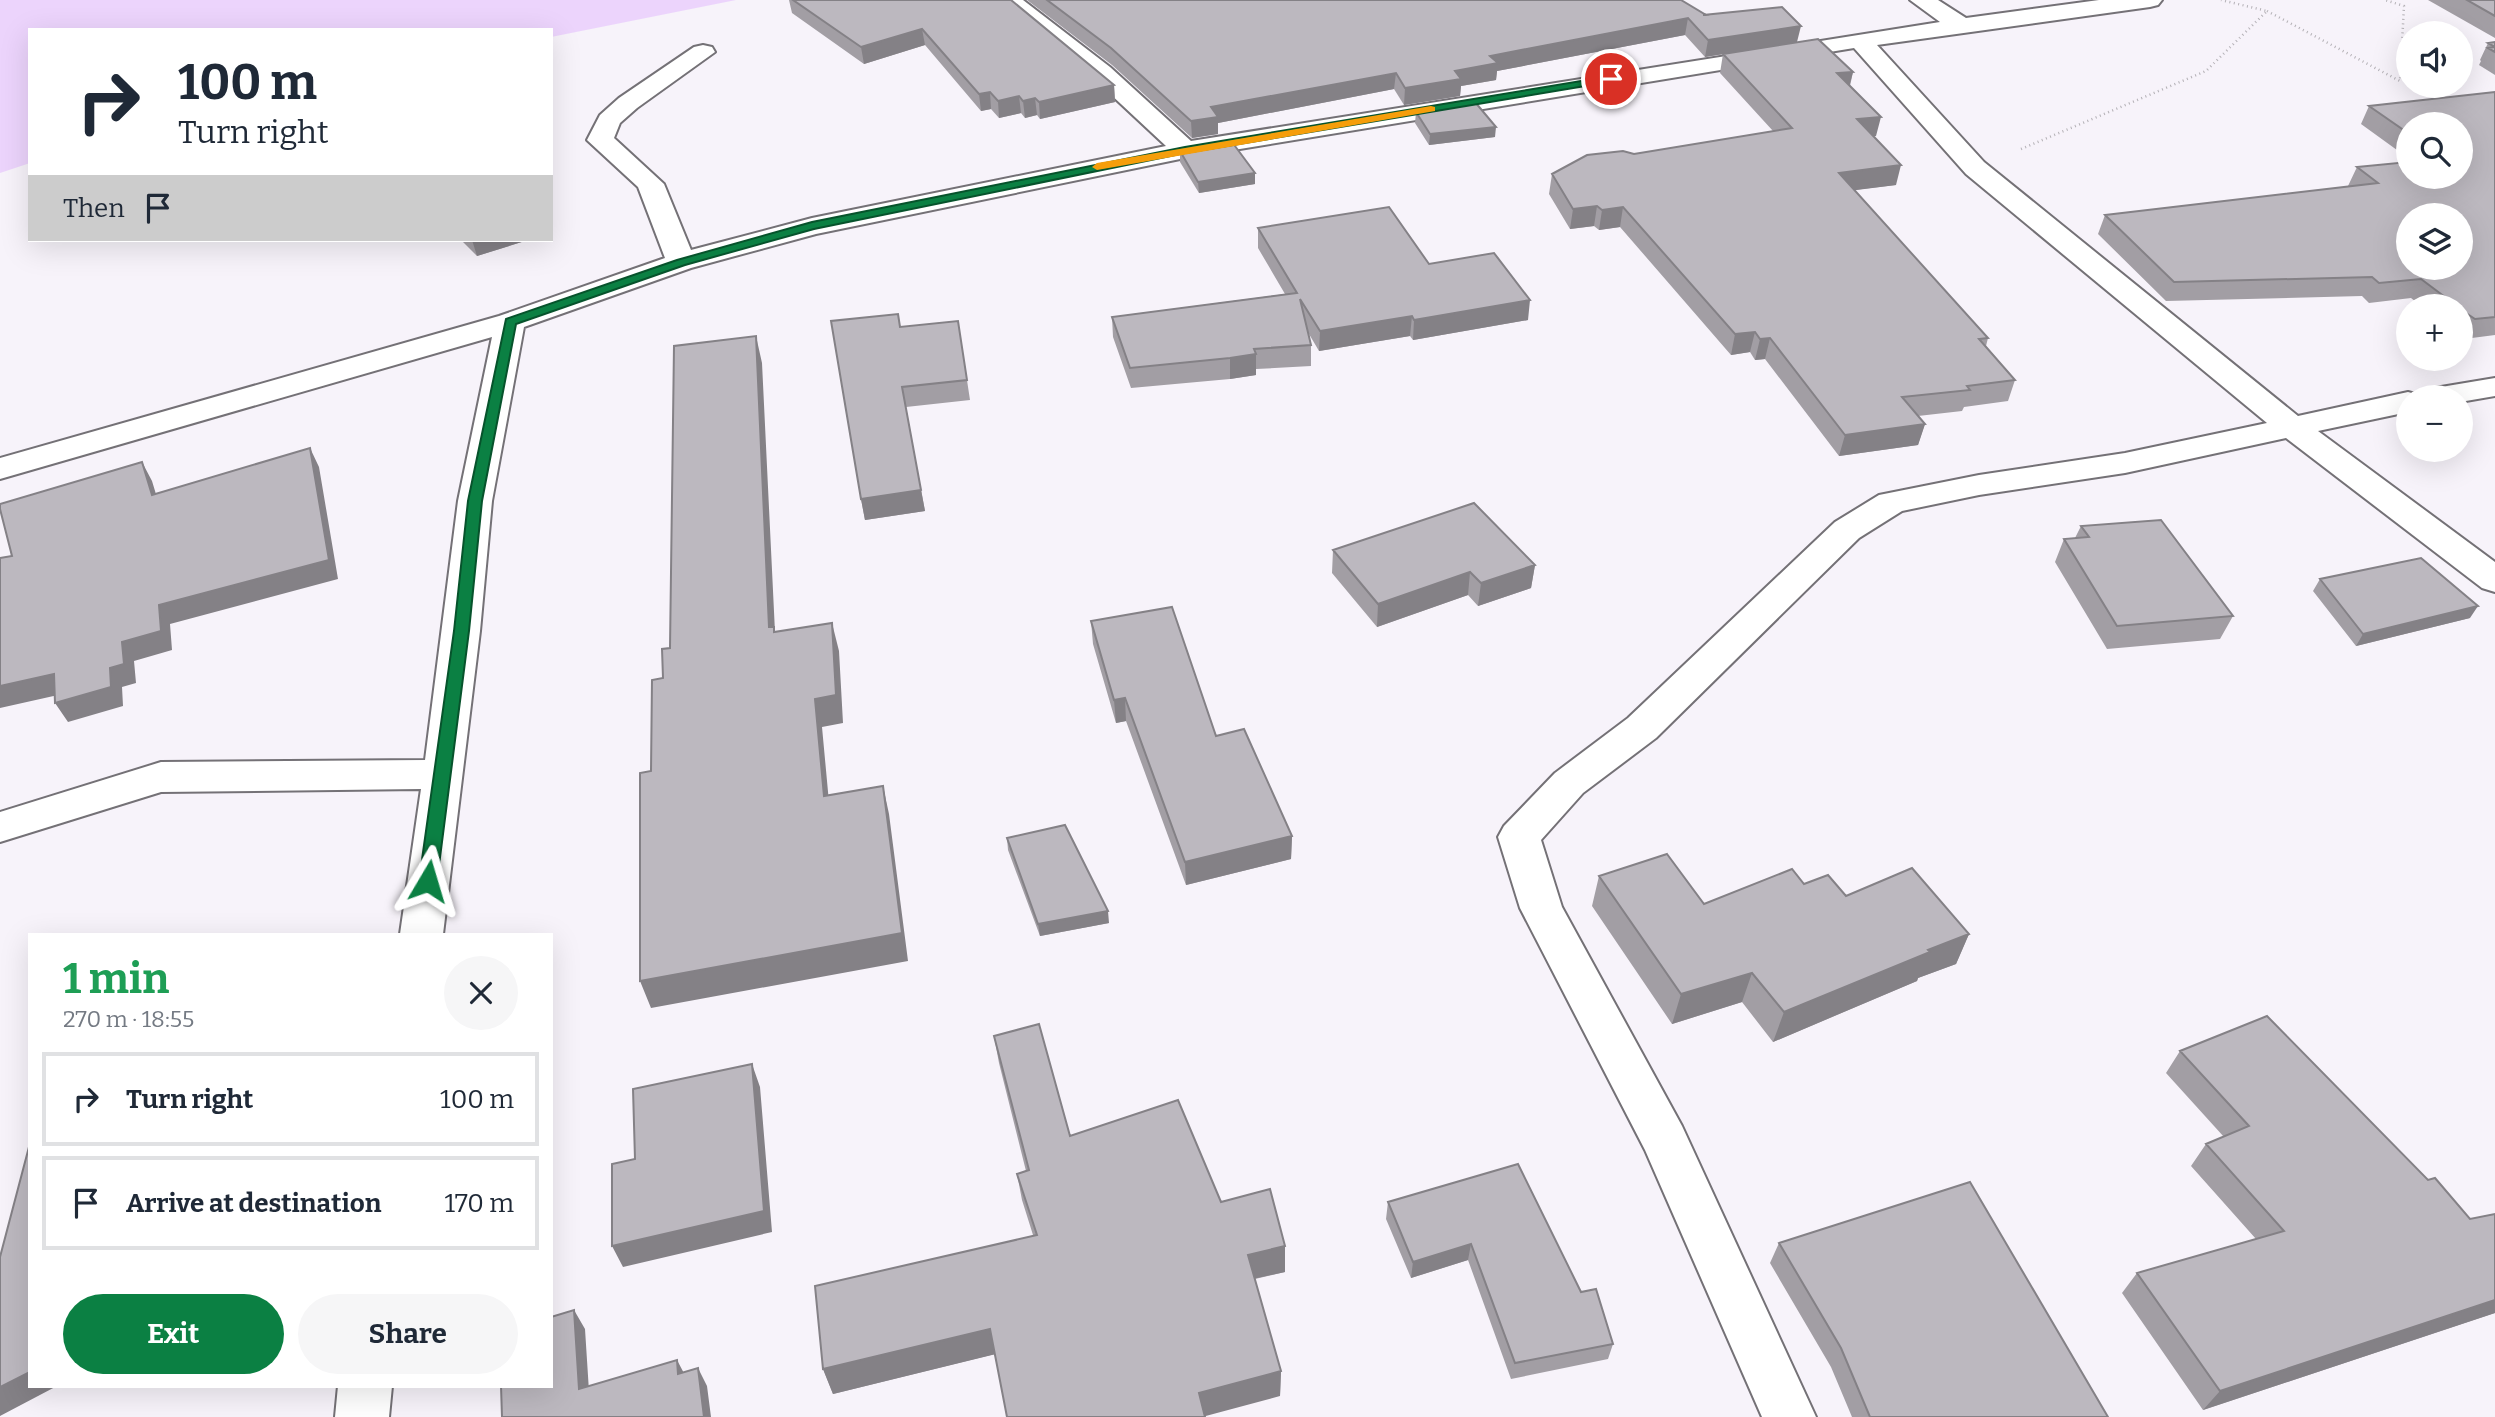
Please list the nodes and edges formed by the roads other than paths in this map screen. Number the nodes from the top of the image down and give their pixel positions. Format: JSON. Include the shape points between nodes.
{"nodes":[{"id":1,"x":1009,"y":0,"type":"edge"},
{"id":2,"x":1922,"y":0,"type":"edge"},
{"id":3,"x":2150,"y":0,"type":"edge"},
{"id":4,"x":1962,"y":26,"type":"junction"},
{"id":5,"x":1860,"y":40,"type":"junction"},
{"id":6,"x":703,"y":52,"type":"dead end"},
{"id":7,"x":1185,"y":150,"type":"junction"},
{"id":8,"x":681,"y":262,"type":"junction"},
{"id":9,"x":510,"y":322,"type":"junction"},
{"id":10,"x":2495,"y":387,"type":"edge"},
{"id":11,"x":2473,"y":391,"type":"edge"},
{"id":12,"x":2396,"y":405,"type":"edge"},
{"id":13,"x":2292,"y":428,"type":"junction"},
{"id":14,"x":0,"y":470,"type":"edge"},
{"id":15,"x":2495,"y":580,"type":"edge"},
{"id":16,"x":442,"y":774,"type":"junction"},
{"id":17,"x":0,"y":827,"type":"edge"},
{"id":18,"x":422,"y":933,"type":"edge"},
{"id":19,"x":365,"y":1388,"type":"edge"},
{"id":20,"x":362,"y":1417,"type":"edge"},
{"id":21,"x":1789,"y":1417,"type":"edge"}],
"edges":[{"from":1,"to":7,"type":"street","via":[[1101,72]]},
{"from":2,"to":4,"type":"street"},
{"from":3,"to":4,"type":"street"},
{"from":4,"to":5,"type":"street"},
{"from":5,"to":7,"type":"street"},
{"from":5,"to":13,"type":"street","via":[[1975,168]]},
{"from":6,"to":8,"type":"street","via":[[628,103],[609,120],[600,140],[650,184]]},
{"from":7,"to":8,"type":"street","via":[[812,226]]},
{"from":8,"to":9,"type":"street"},
{"from":9,"to":14,"type":"street"},
{"from":9,"to":16,"type":"street","via":[[475,501]]},
{"from":10,"to":11,"type":"street"},
{"from":12,"to":13,"type":"street"},
{"from":13,"to":15,"type":"street"},
{"from":13,"to":21,"type":"street","via":[[2125,463],[1891,503],[1847,530],[1642,728],[1569,783],[1519,837],[1541,908],[1664,1141]]},
{"from":16,"to":17,"type":"street","via":[[161,776]]},
{"from":16,"to":18,"type":"street"},
{"from":19,"to":20,"type":"street"}]}
